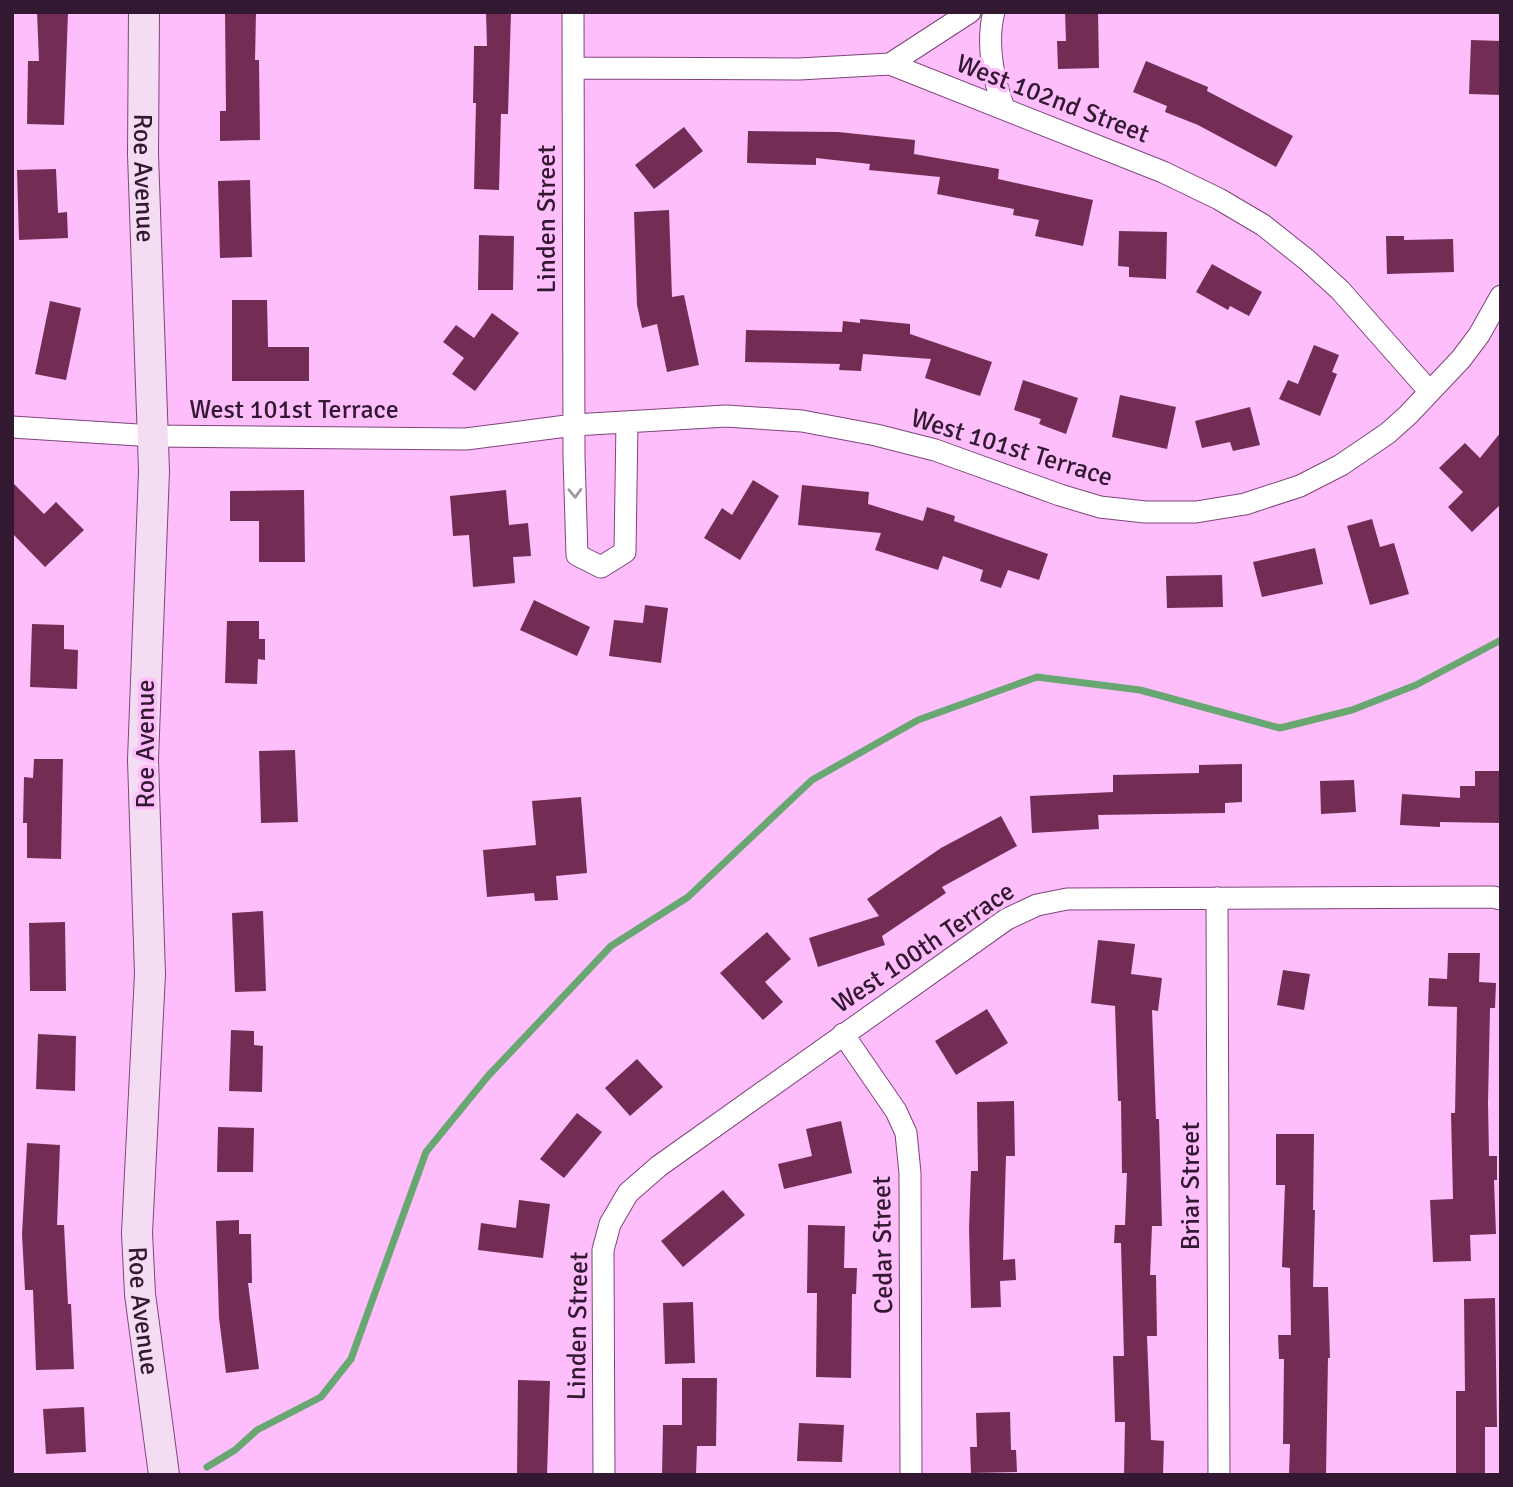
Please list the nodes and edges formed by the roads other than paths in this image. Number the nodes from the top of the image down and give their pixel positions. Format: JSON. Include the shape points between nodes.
{"nodes":[{"id":1,"x":144,"y":12,"type":"edge"},
{"id":2,"x":573,"y":12,"type":"edge"},
{"id":3,"x":970,"y":12,"type":"edge"},
{"id":4,"x":994,"y":12,"type":"edge"},
{"id":5,"x":890,"y":64,"type":"junction"},
{"id":6,"x":573,"y":68,"type":"junction"},
{"id":7,"x":1004,"y":108,"type":"junction"},
{"id":8,"x":1501,"y":296,"type":"edge"},
{"id":9,"x":1430,"y":392,"type":"junction"},
{"id":10,"x":628,"y":422,"type":"junction"},
{"id":11,"x":574,"y":425,"type":"junction"},
{"id":12,"x":12,"y":427,"type":"edge"},
{"id":13,"x":153,"y":436,"type":"junction"},
{"id":14,"x":1217,"y":898,"type":"junction"},
{"id":15,"x":1501,"y":899,"type":"edge"},
{"id":16,"x":843,"y":1034,"type":"junction"},
{"id":17,"x":635,"y":1186,"type":"joint"},
{"id":18,"x":164,"y":1475,"type":"edge"},
{"id":19,"x":604,"y":1475,"type":"edge"},
{"id":20,"x":911,"y":1475,"type":"edge"},
{"id":21,"x":1219,"y":1475,"type":"edge"}],
"edges":[{"from":1,"to":13,"type":"main road","name":"Roe Avenue"},
{"from":2,"to":6,"type":"street","name":"Linden Street"},
{"from":3,"to":5,"type":"street"},
{"from":4,"to":7,"type":"street","via":[[990,28],[996,87]]},
{"from":5,"to":6,"type":"street","name":"West 102nd Street","via":[[799,69]]},
{"from":5,"to":7,"type":"street","name":"West 102nd Street"},
{"from":6,"to":11,"type":"street","name":"Linden Street"},
{"from":7,"to":9,"type":"street","name":"West 102nd Street","via":[[1163,172],[1263,225],[1340,290]]},
{"from":8,"to":9,"type":"street","name":"West 101st Terrace","via":[[1479,335]]},
{"from":9,"to":10,"type":"street","name":"West 101st Terrace","via":[[1388,433],[1341,465],[1300,486],[1245,504],[1196,513],[1100,507],[935,450],[802,421],[726,416]]},
{"from":10,"to":11,"type":"street","name":"West 101st Terrace"},
{"from":11,"to":10,"type":"street","one_way":true,"via":[[577,555],[601,567],[625,552]]},
{"from":11,"to":13,"type":"street","name":"West 101st Terrace","via":[[466,439]]},
{"from":12,"to":13,"type":"street","name":"West 101st Terrace"},
{"from":13,"to":18,"type":"main road","name":"Roe Avenue","via":[[143,760],[149,986],[138,1233],[141,1294]]},
{"from":14,"to":15,"type":"street","name":"West 100th Terrace"},
{"from":14,"to":16,"type":"street","name":"West 100th Terrace","via":[[1067,899],[1037,905],[1007,919]]},
{"from":14,"to":21,"type":"street","name":"Briar Street"},
{"from":16,"to":17,"type":"street","name":"West 100th Terrace"},
{"from":16,"to":20,"type":"street","name":"Cedar Street","via":[[906,1133]]},
{"from":17,"to":19,"type":"street","name":"Linden Street","via":[[610,1224],[603,1251]]}]}
